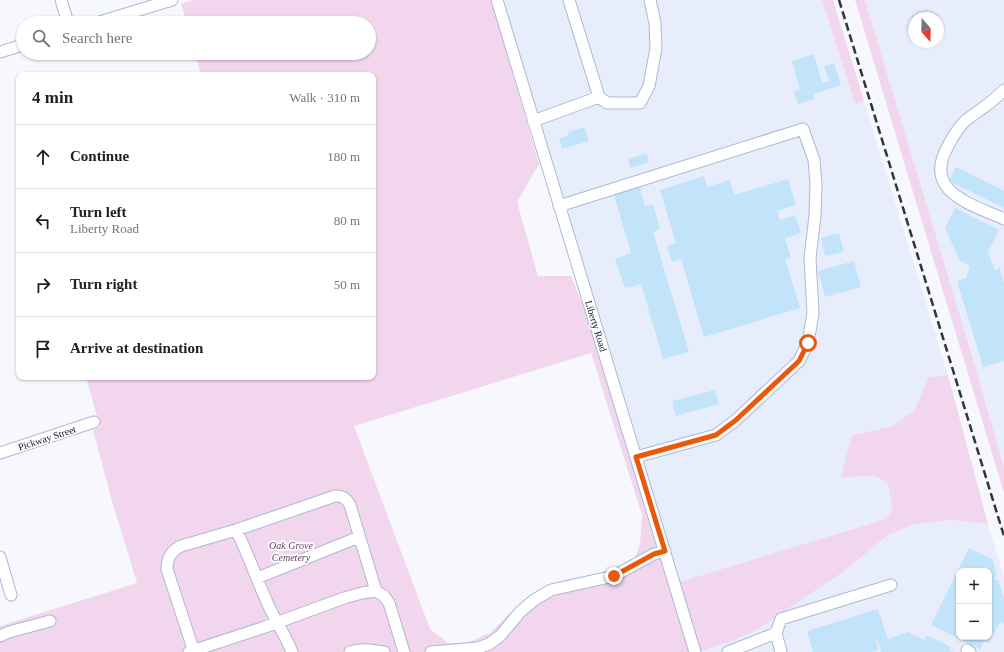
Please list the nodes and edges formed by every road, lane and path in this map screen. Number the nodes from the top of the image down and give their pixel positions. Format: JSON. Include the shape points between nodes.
{"nodes":[{"id":1,"x":61,"y":0,"type":"edge"},
{"id":2,"x":172,"y":0,"type":"edge"},
{"id":3,"x":497,"y":0,"type":"edge"},
{"id":4,"x":569,"y":0,"type":"edge"},
{"id":5,"x":650,"y":0,"type":"edge"},
{"id":6,"x":66,"y":16,"type":"edge"},
{"id":7,"x":119,"y":16,"type":"edge"},
{"id":8,"x":16,"y":47,"type":"edge"},
{"id":9,"x":0,"y":52,"type":"edge"},
{"id":10,"x":1004,"y":90,"type":"edge"},
{"id":11,"x":599,"y":97,"type":"junction"},
{"id":12,"x":533,"y":121,"type":"junction"},
{"id":13,"x":559,"y":206,"type":"junction"},
{"id":14,"x":1004,"y":219,"type":"edge"},
{"id":15,"x":94,"y":422,"type":"dead end"},
{"id":16,"x":0,"y":453,"type":"edge"},
{"id":17,"x":636,"y":457,"type":"junction"},
{"id":18,"x":236,"y":530,"type":"junction"},
{"id":19,"x":359,"y":537,"type":"junction"},
{"id":20,"x":665,"y":551,"type":"junction"},
{"id":21,"x":0,"y":557,"type":"edge"},
{"id":22,"x":257,"y":578,"type":"junction"},
{"id":23,"x":891,"y":585,"type":"dead end"},
{"id":24,"x":376,"y":591,"type":"junction"},
{"id":25,"x":11,"y":595,"type":"dead end"},
{"id":26,"x":50,"y":621,"type":"dead end"},
{"id":27,"x":277,"y":622,"type":"junction"},
{"id":28,"x":776,"y":633,"type":"junction"},
{"id":29,"x":0,"y":636,"type":"edge"},
{"id":30,"x":192,"y":651,"type":"edge"},
{"id":31,"x":292,"y":652,"type":"edge"},
{"id":32,"x":350,"y":652,"type":"edge"},
{"id":33,"x":384,"y":652,"type":"edge"},
{"id":34,"x":404,"y":652,"type":"edge"},
{"id":35,"x":431,"y":652,"type":"edge"},
{"id":36,"x":695,"y":652,"type":"edge"},
{"id":37,"x":728,"y":652,"type":"edge"},
{"id":38,"x":781,"y":652,"type":"edge"}],
"edges":[{"from":1,"to":6,"type":"street"},
{"from":2,"to":7,"type":"street"},
{"from":3,"to":12,"type":"street","name":"Liberty Road"},
{"from":4,"to":11,"type":"street"},
{"from":5,"to":11,"type":"street","via":[[655,23],[656,48],[649,86],[640,103],[607,103]]},
{"from":8,"to":9,"type":"street"},
{"from":10,"to":14,"type":"street","via":[[964,122],[943,154],[939,170],[944,184],[955,196]]},
{"from":11,"to":12,"type":"street"},
{"from":12,"to":13,"type":"street","name":"Liberty Road"},
{"from":13,"to":17,"type":"street","name":"Liberty Road"},
{"from":13,"to":17,"type":"street","via":[[803,130],[814,160],[816,216],[810,258],[813,313],[808,343],[799,361],[736,420],[716,435]]},
{"from":15,"to":16,"type":"street","name":"Pickway Street"},
{"from":17,"to":20,"type":"street","name":"Liberty Road"},
{"from":18,"to":19,"type":"street","via":[[342,496],[350,505]]},
{"from":18,"to":22,"type":"street"},
{"from":18,"to":30,"type":"street","via":[[181,546],[174,550],[167,561],[167,569]]},
{"from":19,"to":22,"type":"street"},
{"from":19,"to":24,"type":"street"},
{"from":20,"to":35,"type":"street","via":[[654,554],[614,576],[551,590],[530,603],[500,636],[489,644],[478,648]]},
{"from":20,"to":36,"type":"street","name":"Liberty Road"},
{"from":21,"to":25,"type":"street"},
{"from":22,"to":27,"type":"street"},
{"from":23,"to":28,"type":"street","via":[[781,619]]},
{"from":24,"to":27,"type":"street","via":[[344,598]]},
{"from":24,"to":34,"type":"street","via":[[389,603]]},
{"from":26,"to":29,"type":"street"},
{"from":27,"to":30,"type":"street"},
{"from":27,"to":31,"type":"street"},
{"from":28,"to":37,"type":"street"},
{"from":28,"to":38,"type":"street"},
{"from":32,"to":33,"type":"street"}]}
